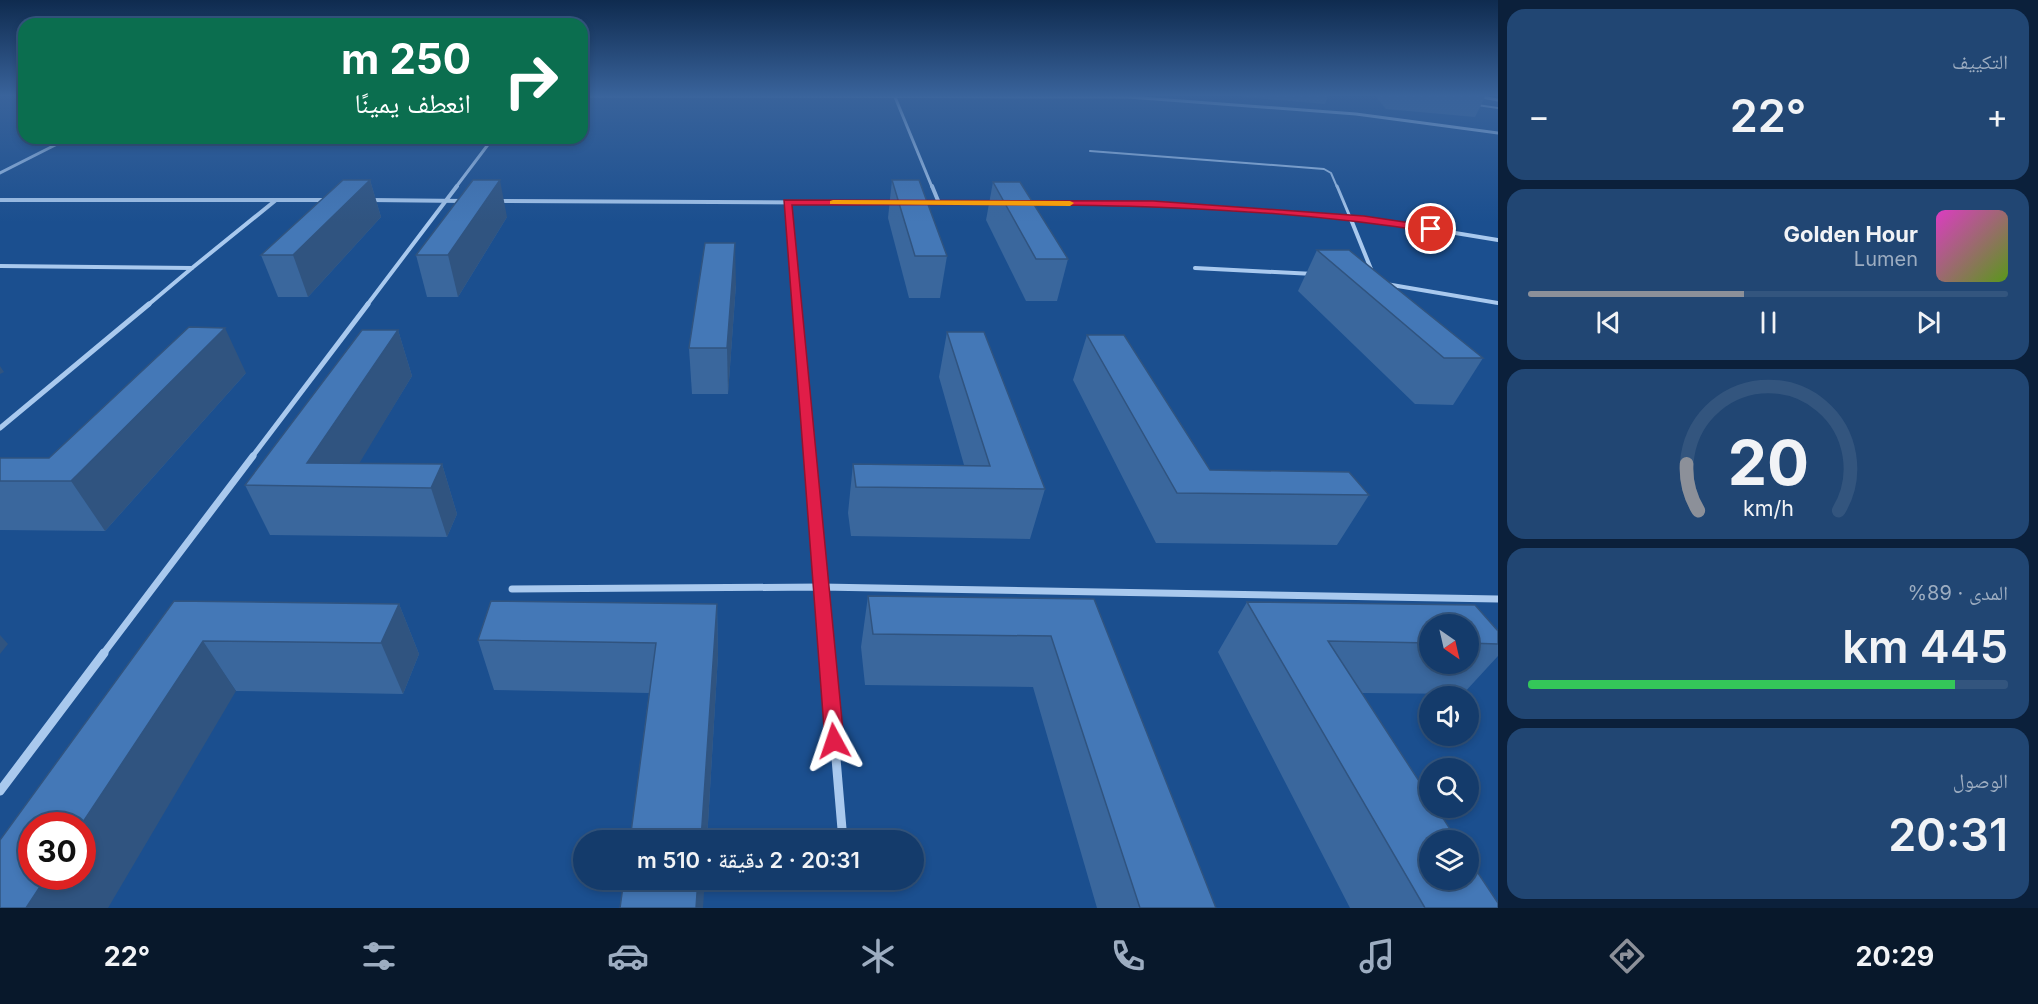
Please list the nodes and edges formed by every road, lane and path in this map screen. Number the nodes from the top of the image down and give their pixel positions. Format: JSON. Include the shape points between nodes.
{"nodes":[{"id":1,"x":912,"y":137,"type":"edge"},
{"id":2,"x":57,"y":144,"type":"edge"},
{"id":3,"x":489,"y":144,"type":"edge"},
{"id":4,"x":1090,"y":151,"type":"dead end"},
{"id":5,"x":0,"y":173,"type":"edge"},
{"id":6,"x":277,"y":199,"type":"junction"},
{"id":7,"x":0,"y":200,"type":"edge"},
{"id":8,"x":341,"y":200,"type":"edge"},
{"id":9,"x":364,"y":200,"type":"edge"},
{"id":10,"x":446,"y":201,"type":"junction"},
{"id":11,"x":469,"y":201,"type":"edge"},
{"id":12,"x":493,"y":201,"type":"edge"},
{"id":13,"x":787,"y":202,"type":"junction"},
{"id":14,"x":904,"y":203,"type":"edge"},
{"id":15,"x":915,"y":203,"type":"edge"},
{"id":16,"x":939,"y":203,"type":"junction"},
{"id":17,"x":998,"y":203,"type":"edge"},
{"id":18,"x":1022,"y":203,"type":"edge"},
{"id":19,"x":1350,"y":218,"type":"junction"},
{"id":20,"x":1498,"y":240,"type":"edge"},
{"id":21,"x":0,"y":266,"type":"edge"},
{"id":22,"x":192,"y":268,"type":"junction"},
{"id":23,"x":1195,"y":268,"type":"dead end"},
{"id":24,"x":1321,"y":274,"type":"edge"},
{"id":25,"x":1498,"y":303,"type":"edge"},
{"id":26,"x":0,"y":428,"type":"edge"},
{"id":27,"x":821,"y":587,"type":"junction"},
{"id":28,"x":512,"y":589,"type":"dead end"},
{"id":29,"x":1498,"y":598,"type":"edge"},
{"id":30,"x":0,"y":791,"type":"edge"},
{"id":31,"x":842,"y":829,"type":"dead end"}],
"edges":[{"from":1,"to":16,"type":"street"},
{"from":2,"to":5,"type":"street"},
{"from":3,"to":10,"type":"street"},
{"from":4,"to":19,"type":"lane","via":[[1324,169],[1331,173]]},
{"from":6,"to":7,"type":"street"},
{"from":6,"to":8,"type":"street"},
{"from":6,"to":22,"type":"street"},
{"from":9,"to":10,"type":"street"},
{"from":10,"to":11,"type":"street"},
{"from":10,"to":30,"type":"street"},
{"from":12,"to":13,"type":"street"},
{"from":13,"to":14,"type":"street"},
{"from":13,"to":27,"type":"street"},
{"from":15,"to":16,"type":"street"},
{"from":16,"to":17,"type":"street"},
{"from":18,"to":19,"type":"street","via":[[1153,203]]},
{"from":19,"to":20,"type":"street"},
{"from":19,"to":25,"type":"street","via":[[1376,283]]},
{"from":21,"to":22,"type":"street"},
{"from":22,"to":26,"type":"street"},
{"from":23,"to":24,"type":"street"},
{"from":27,"to":28,"type":"street"},
{"from":27,"to":29,"type":"street"},
{"from":27,"to":31,"type":"street"}]}
